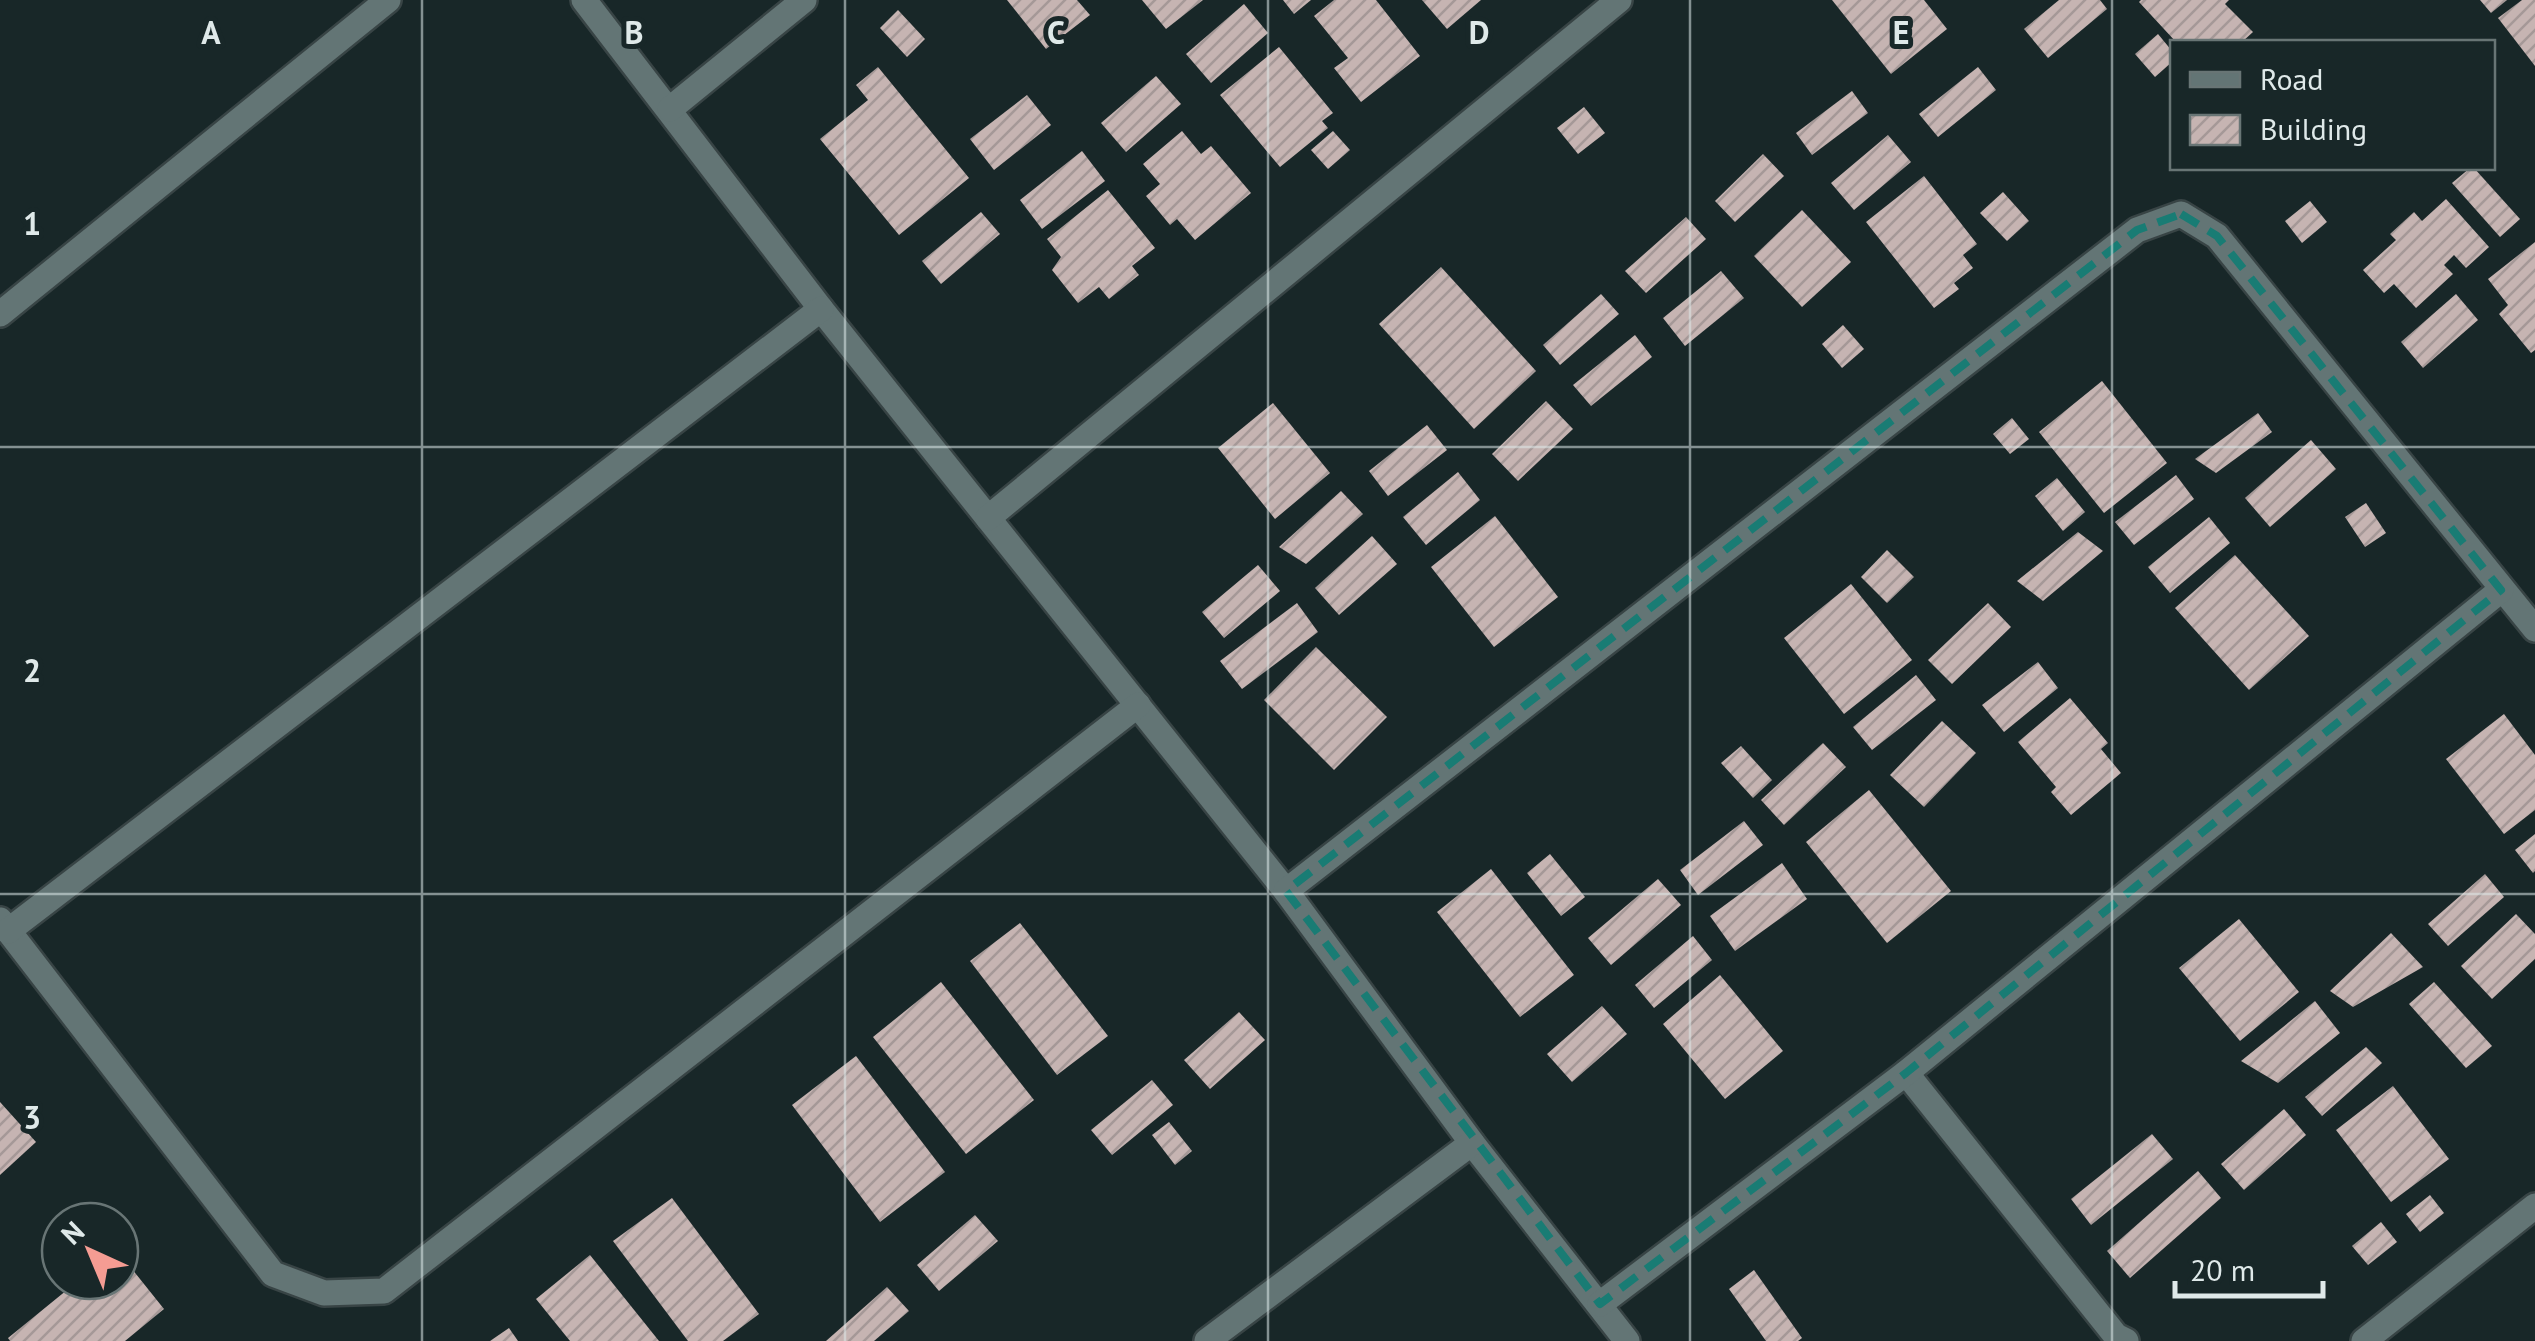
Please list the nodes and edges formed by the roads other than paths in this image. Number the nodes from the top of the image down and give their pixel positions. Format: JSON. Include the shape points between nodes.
{"nodes":[{"id":1,"x":388,"y":0,"type":"edge"},
{"id":2,"x":584,"y":0,"type":"edge"},
{"id":3,"x":804,"y":0,"type":"edge"},
{"id":4,"x":1619,"y":0,"type":"edge"},
{"id":5,"x":670,"y":109,"type":"junction"},
{"id":6,"x":821,"y":309,"type":"junction"},
{"id":7,"x":0,"y":314,"type":"edge"},
{"id":8,"x":988,"y":518,"type":"junction"},
{"id":9,"x":2502,"y":590,"type":"junction"},
{"id":10,"x":2535,"y":629,"type":"edge"},
{"id":11,"x":1138,"y":705,"type":"junction"},
{"id":12,"x":1286,"y":891,"type":"junction"},
{"id":13,"x":4,"y":925,"type":"edge"},
{"id":14,"x":1906,"y":1073,"type":"junction"},
{"id":15,"x":1472,"y":1143,"type":"junction"},
{"id":16,"x":2535,"y":1206,"type":"edge"},
{"id":17,"x":1600,"y":1304,"type":"junction"},
{"id":18,"x":1207,"y":1341,"type":"edge"},
{"id":19,"x":1628,"y":1341,"type":"edge"},
{"id":20,"x":2126,"y":1341,"type":"edge"},
{"id":21,"x":2364,"y":1341,"type":"edge"}],
"edges":[{"from":1,"to":7,"type":"street"},
{"from":2,"to":5,"type":"street"},
{"from":3,"to":5,"type":"street"},
{"from":4,"to":8,"type":"street"},
{"from":5,"to":6,"type":"street"},
{"from":6,"to":8,"type":"street"},
{"from":6,"to":13,"type":"street"},
{"from":8,"to":11,"type":"street"},
{"from":9,"to":10,"type":"street"},
{"from":9,"to":12,"type":"street","via":[[2217,236],[2181,214],[2137,230]]},
{"from":9,"to":14,"type":"street"},
{"from":11,"to":12,"type":"street"},
{"from":11,"to":13,"type":"street","via":[[384,1291],[324,1293],[272,1274]]},
{"from":12,"to":15,"type":"street"},
{"from":14,"to":17,"type":"street"},
{"from":14,"to":20,"type":"street"},
{"from":15,"to":17,"type":"street"},
{"from":15,"to":18,"type":"street"},
{"from":16,"to":21,"type":"street"},
{"from":17,"to":19,"type":"street"}]}
